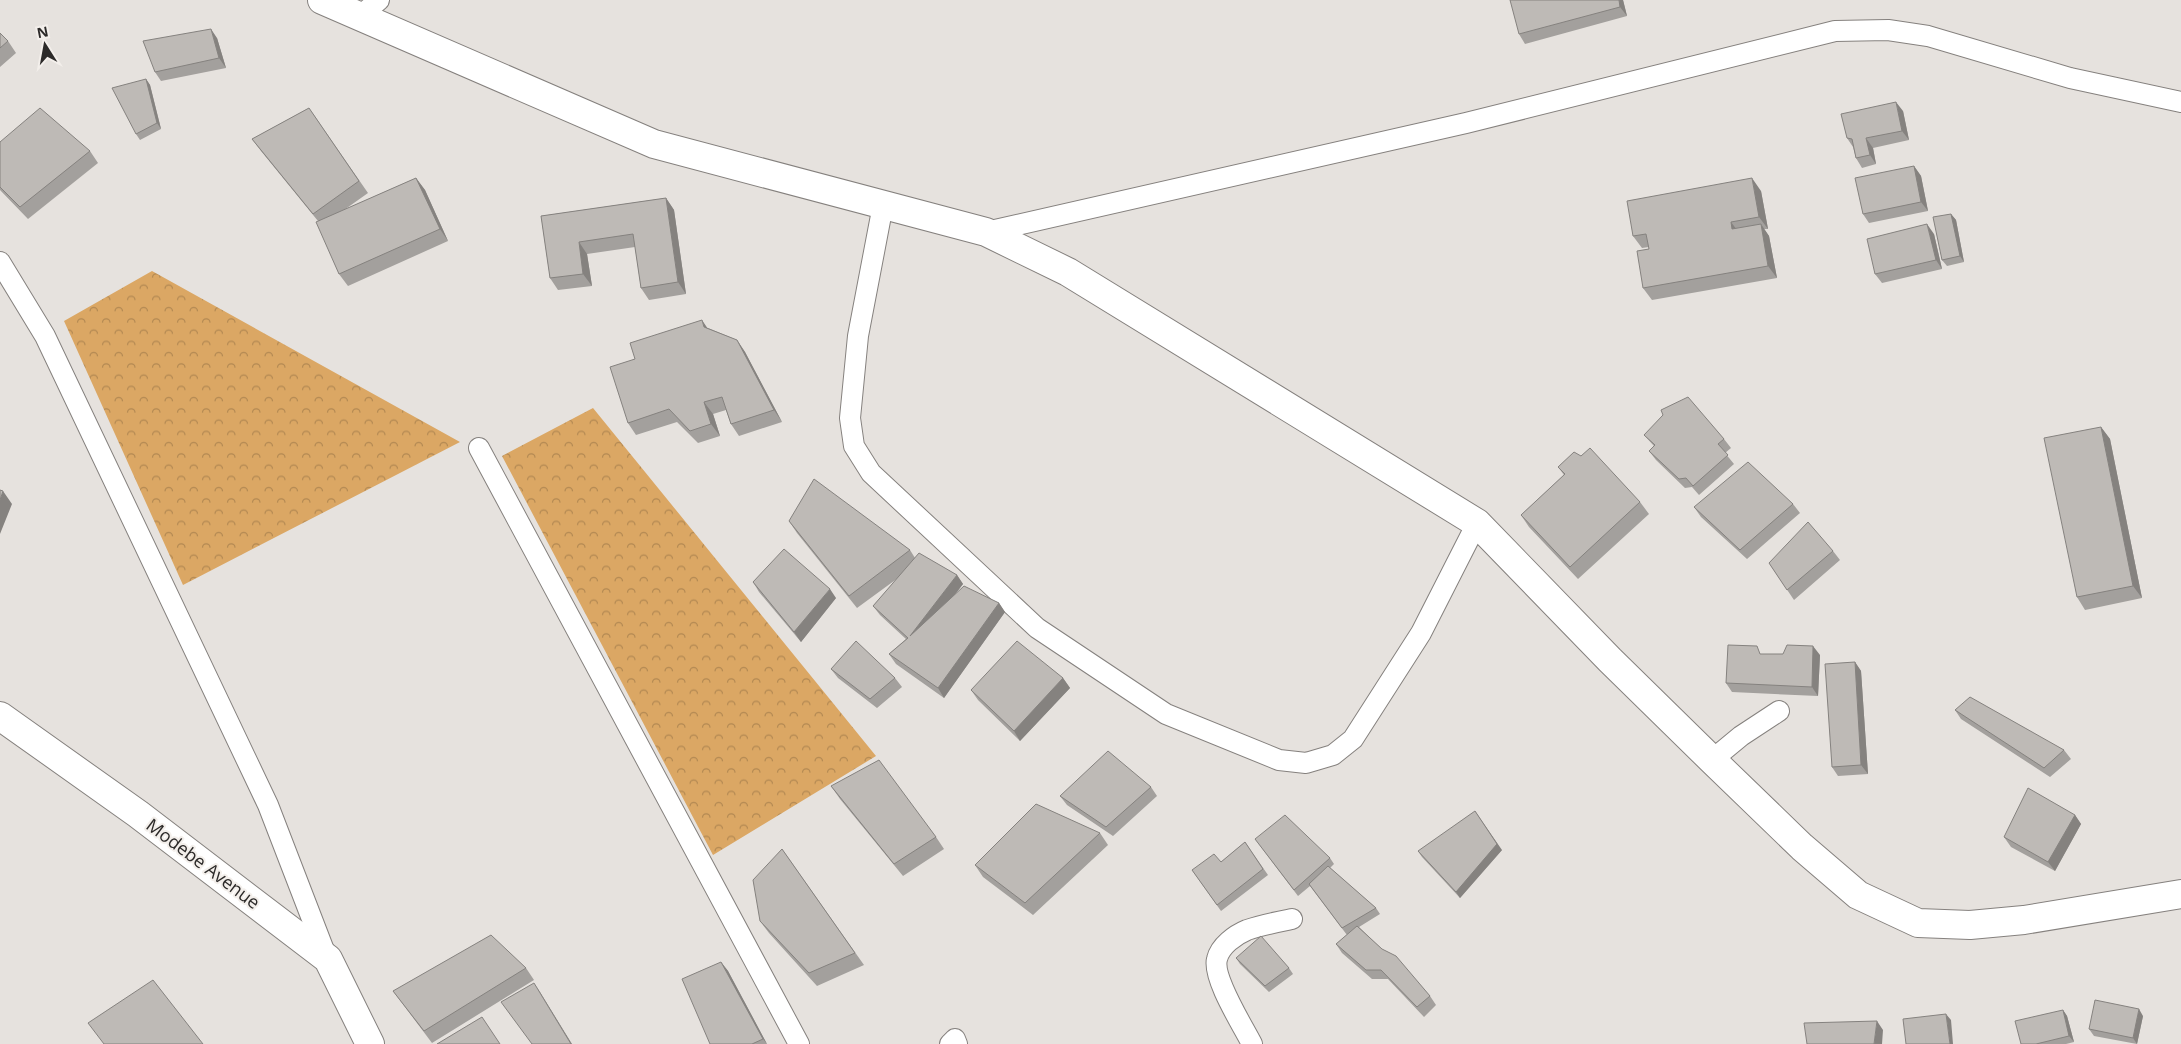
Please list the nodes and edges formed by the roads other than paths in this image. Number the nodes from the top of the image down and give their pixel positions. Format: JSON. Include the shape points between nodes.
{"nodes":[{"id":1,"x":322,"y":0,"type":"edge"},
{"id":2,"x":370,"y":8,"type":"edge"},
{"id":3,"x":2181,"y":102,"type":"edge"},
{"id":4,"x":883,"y":205,"type":"junction"},
{"id":5,"x":986,"y":232,"type":"junction"},
{"id":6,"x":0,"y":262,"type":"edge"},
{"id":7,"x":479,"y":448,"type":"dead end"},
{"id":8,"x":1477,"y":523,"type":"junction"},
{"id":9,"x":1780,"y":711,"type":"dead end"},
{"id":10,"x":0,"y":716,"type":"edge"},
{"id":11,"x":1712,"y":760,"type":"junction"},
{"id":12,"x":2181,"y":894,"type":"edge"},
{"id":13,"x":1292,"y":919,"type":"dead end"},
{"id":14,"x":328,"y":959,"type":"junction"},
{"id":15,"x":370,"y":1044,"type":"edge"},
{"id":16,"x":799,"y":1044,"type":"edge"},
{"id":17,"x":950,"y":1044,"type":"edge"},
{"id":18,"x":957,"y":1044,"type":"edge"},
{"id":19,"x":1252,"y":1044,"type":"edge"}],
"edges":[{"from":1,"to":2,"type":"street"},
{"from":2,"to":4,"type":"street","via":[[654,144]]},
{"from":3,"to":5,"type":"street","via":[[2070,78],[1928,36],[1888,30],[1835,31],[1466,123]]},
{"from":4,"to":5,"type":"street"},
{"from":4,"to":8,"type":"street","via":[[858,336],[850,418],[854,446],[871,473],[1037,628],[1166,714],[1279,760],[1306,763],[1333,755],[1352,739],[1421,633]]},
{"from":5,"to":8,"type":"street","via":[[1068,272]]},
{"from":6,"to":14,"type":"street","via":[[45,336],[268,805]]},
{"from":7,"to":16,"type":"street"},
{"from":8,"to":11,"type":"street"},
{"from":9,"to":11,"type":"street","via":[[1741,736]]},
{"from":10,"to":14,"type":"street","name":"Modebe Avenue","via":[[138,814]]},
{"from":11,"to":12,"type":"street","via":[[1802,847],[1858,895],[1918,923],[1970,925],[2024,920]]},
{"from":13,"to":19,"type":"street","via":[[1246,930],[1223,948],[1217,960],[1222,984]]},
{"from":14,"to":15,"type":"street","name":"Modebe Avenue"},
{"from":17,"to":18,"type":"street","via":[[955,1040]]}]}
